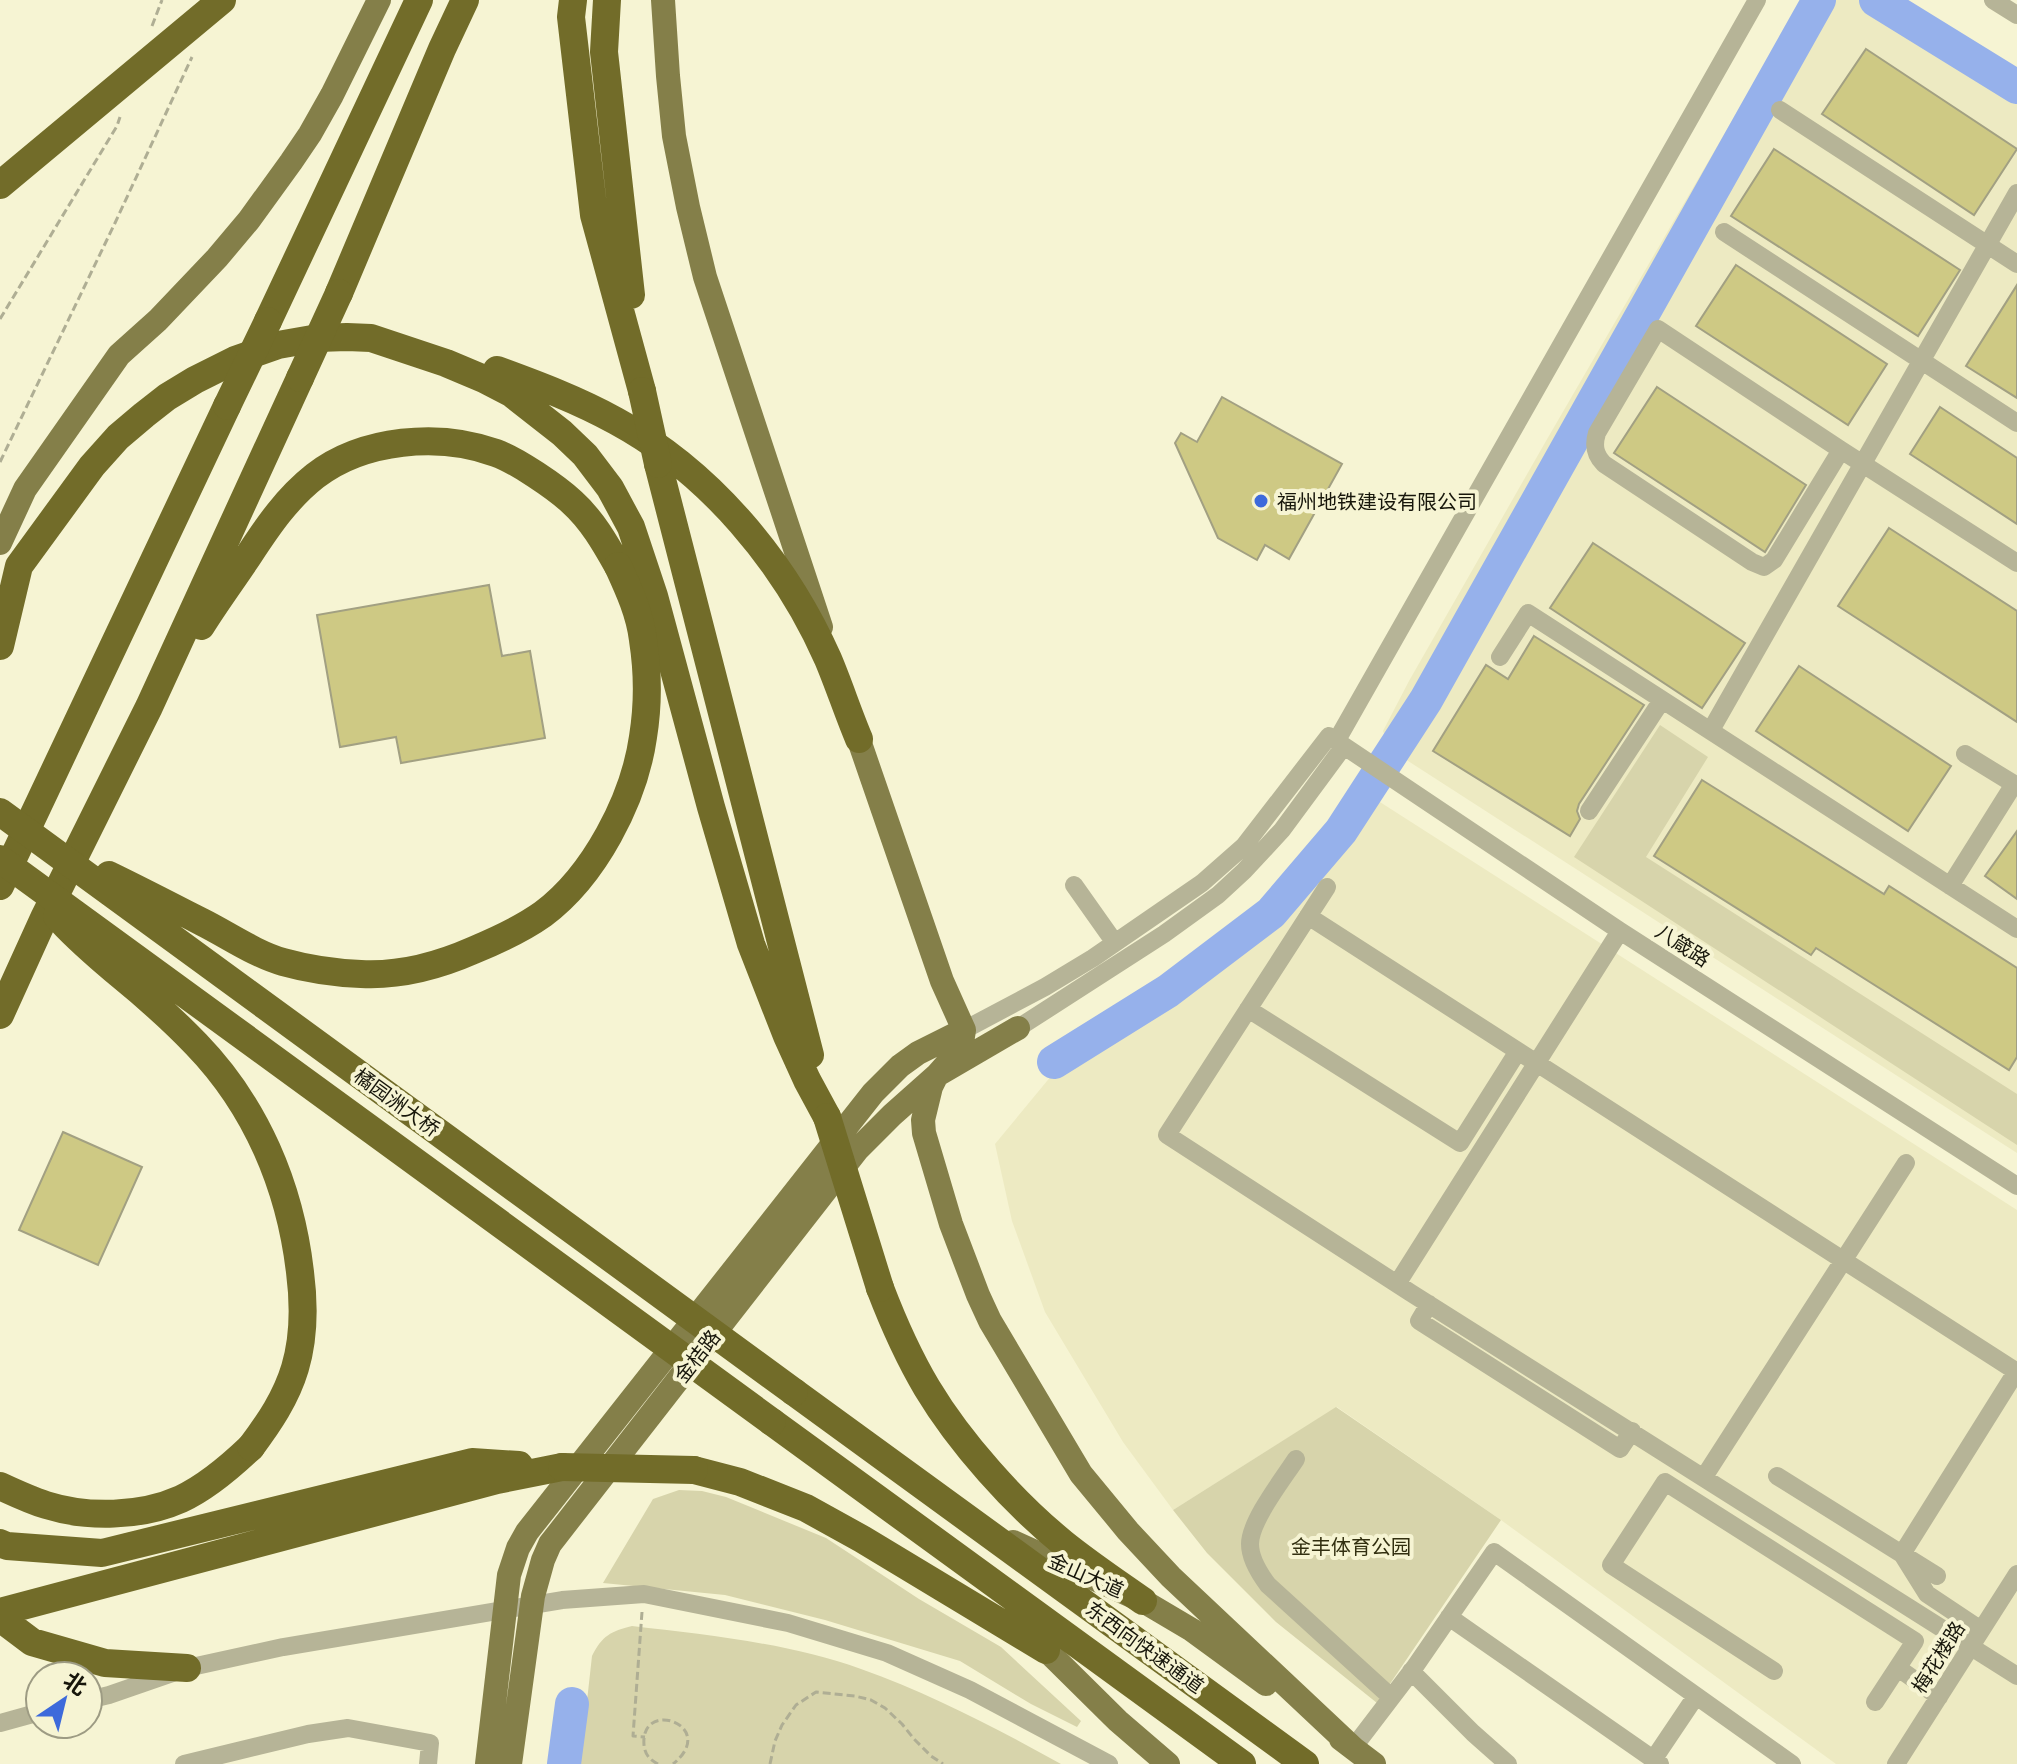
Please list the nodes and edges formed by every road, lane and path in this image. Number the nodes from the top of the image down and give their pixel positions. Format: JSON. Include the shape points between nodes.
{"nodes":[{"id":1,"x":162,"y":0,"type":"edge"},
{"id":2,"x":222,"y":0,"type":"edge"},
{"id":3,"x":379,"y":0,"type":"edge"},
{"id":4,"x":419,"y":0,"type":"edge"},
{"id":5,"x":465,"y":0,"type":"edge"},
{"id":6,"x":573,"y":0,"type":"edge"},
{"id":7,"x":607,"y":0,"type":"edge"},
{"id":8,"x":663,"y":0,"type":"edge"},
{"id":9,"x":1757,"y":0,"type":"edge"},
{"id":10,"x":1993,"y":0,"type":"edge"},
{"id":11,"x":2017,"y":15,"type":"edge"},
{"id":12,"x":153,"y":25,"type":"dead end"},
{"id":13,"x":193,"y":56,"type":"dead end"},
{"id":14,"x":1780,"y":110,"type":"dead end"},
{"id":15,"x":122,"y":111,"type":"dead end"},
{"id":16,"x":0,"y":185,"type":"edge"},
{"id":17,"x":2017,"y":193,"type":"edge"},
{"id":18,"x":1724,"y":232,"type":"dead end"},
{"id":19,"x":1989,"y":245,"type":"junction"},
{"id":20,"x":2017,"y":264,"type":"edge"},
{"id":21,"x":0,"y":319,"type":"edge"},
{"id":22,"x":371,"y":338,"type":"junction"},
{"id":23,"x":1922,"y":361,"type":"junction"},
{"id":24,"x":642,"y":391,"type":"junction"},
{"id":25,"x":2017,"y":423,"type":"edge"},
{"id":26,"x":1841,"y":450,"type":"junction"},
{"id":27,"x":0,"y":462,"type":"edge"},
{"id":28,"x":1863,"y":465,"type":"junction"},
{"id":29,"x":0,"y":543,"type":"edge"},
{"id":30,"x":2017,"y":563,"type":"edge"},
{"id":31,"x":19,"y":566,"type":"junction"},
{"id":32,"x":0,"y":596,"type":"edge"},
{"id":33,"x":0,"y":646,"type":"edge"},
{"id":34,"x":1500,"y":657,"type":"dead end"},
{"id":35,"x":1662,"y":700,"type":"junction"},
{"id":36,"x":149,"y":707,"type":"junction"},
{"id":37,"x":1711,"y":730,"type":"junction"},
{"id":38,"x":859,"y":739,"type":"junction"},
{"id":39,"x":1337,"y":741,"type":"junction"},
{"id":40,"x":1965,"y":754,"type":"dead end"},
{"id":41,"x":1589,"y":811,"type":"dead end"},
{"id":42,"x":0,"y":812,"type":"edge"},
{"id":43,"x":45,"y":844,"type":"junction"},
{"id":44,"x":0,"y":859,"type":"edge"},
{"id":45,"x":12,"y":881,"type":"edge"},
{"id":46,"x":1074,"y":885,"type":"dead end"},
{"id":47,"x":1950,"y":886,"type":"junction"},
{"id":48,"x":1327,"y":887,"type":"dead end"},
{"id":49,"x":1308,"y":916,"type":"junction"},
{"id":50,"x":2017,"y":929,"type":"edge"},
{"id":51,"x":1620,"y":931,"type":"junction"},
{"id":52,"x":1115,"y":943,"type":"junction"},
{"id":53,"x":1248,"y":1009,"type":"junction"},
{"id":54,"x":0,"y":1015,"type":"edge"},
{"id":55,"x":1018,"y":1028,"type":"joint"},
{"id":56,"x":964,"y":1030,"type":"junction"},
{"id":57,"x":1518,"y":1051,"type":"junction"},
{"id":58,"x":1537,"y":1063,"type":"junction"},
{"id":59,"x":937,"y":1075,"type":"junction"},
{"id":60,"x":827,"y":1117,"type":"junction"},
{"id":61,"x":1906,"y":1163,"type":"dead end"},
{"id":62,"x":2017,"y":1186,"type":"edge"},
{"id":63,"x":1844,"y":1260,"type":"junction"},
{"id":64,"x":1397,"y":1284,"type":"junction"},
{"id":65,"x":2017,"y":1372,"type":"edge"},
{"id":66,"x":794,"y":1392,"type":"joint"},
{"id":67,"x":1296,"y":1459,"type":"dead end"},
{"id":68,"x":562,"y":1467,"type":"junction"},
{"id":69,"x":1777,"y":1476,"type":"dead end"},
{"id":70,"x":1704,"y":1477,"type":"junction"},
{"id":71,"x":0,"y":1486,"type":"edge"},
{"id":72,"x":947,"y":1502,"type":"junction"},
{"id":73,"x":925,"y":1533,"type":"junction"},
{"id":74,"x":0,"y":1543,"type":"edge"},
{"id":75,"x":1902,"y":1554,"type":"junction"},
{"id":76,"x":2017,"y":1574,"type":"edge"},
{"id":77,"x":1937,"y":1576,"type":"dead end"},
{"id":78,"x":644,"y":1594,"type":"junction"},
{"id":79,"x":1143,"y":1601,"type":"junction"},
{"id":80,"x":532,"y":1604,"type":"junction"},
{"id":81,"x":505,"y":1610,"type":"junction"},
{"id":82,"x":8,"y":1612,"type":"edge"},
{"id":83,"x":1449,"y":1617,"type":"junction"},
{"id":84,"x":1981,"y":1630,"type":"junction"},
{"id":85,"x":1970,"y":1647,"type":"junction"},
{"id":86,"x":1046,"y":1650,"type":"junction"},
{"id":87,"x":187,"y":1668,"type":"junction"},
{"id":88,"x":1898,"y":1668,"type":"junction"},
{"id":89,"x":1411,"y":1671,"type":"junction"},
{"id":90,"x":1774,"y":1671,"type":"dead end"},
{"id":91,"x":2017,"y":1676,"type":"edge"},
{"id":92,"x":104,"y":1696,"type":"edge"},
{"id":93,"x":1696,"y":1696,"type":"junction"},
{"id":94,"x":1391,"y":1697,"type":"junction"},
{"id":95,"x":1939,"y":1697,"type":"junction"},
{"id":96,"x":1875,"y":1702,"type":"dead end"},
{"id":97,"x":24,"y":1716,"type":"edge"},
{"id":98,"x":0,"y":1723,"type":"edge"},
{"id":99,"x":645,"y":1737,"type":"junction"},
{"id":100,"x":1353,"y":1748,"type":"junction"},
{"id":101,"x":239,"y":1757,"type":"edge"},
{"id":102,"x":1656,"y":1762,"type":"edge"},
{"id":103,"x":184,"y":1764,"type":"edge"},
{"id":104,"x":428,"y":1764,"type":"edge"},
{"id":105,"x":487,"y":1764,"type":"edge"},
{"id":106,"x":510,"y":1764,"type":"edge"},
{"id":107,"x":658,"y":1764,"type":"edge"},
{"id":108,"x":673,"y":1764,"type":"edge"},
{"id":109,"x":770,"y":1764,"type":"edge"},
{"id":110,"x":943,"y":1764,"type":"edge"},
{"id":111,"x":1109,"y":1764,"type":"edge"},
{"id":112,"x":1168,"y":1764,"type":"edge"},
{"id":113,"x":1242,"y":1764,"type":"edge"},
{"id":114,"x":1305,"y":1764,"type":"edge"},
{"id":115,"x":1374,"y":1764,"type":"edge"},
{"id":116,"x":1508,"y":1764,"type":"edge"},
{"id":117,"x":1792,"y":1764,"type":"edge"},
{"id":118,"x":1896,"y":1764,"type":"edge"}],
"edges":[{"from":1,"to":12,"type":"path"},
{"from":2,"to":16,"type":"highway","bridge":true},
{"from":3,"to":29,"type":"main road","via":[[310,134],[270,192],[193,284],[119,355],[25,489]]},
{"from":4,"to":45,"type":"highway","bridge":true,"via":[[227,406]]},
{"from":5,"to":36,"type":"highway","bridge":true,"via":[[339,293]]},
{"from":6,"to":24,"type":"highway","via":[[594,215]]},
{"from":7,"to":24,"type":"highway","via":[[604,52]]},
{"from":8,"to":38,"type":"main road","via":[[674,136],[705,277]]},
{"from":9,"to":39,"type":"street"},
{"from":10,"to":11,"type":"street"},
{"from":13,"to":27,"type":"path"},
{"from":14,"to":19,"type":"street"},
{"from":15,"to":21,"type":"path"},
{"from":17,"to":19,"type":"street"},
{"from":18,"to":23,"type":"street"},
{"from":19,"to":20,"type":"street"},
{"from":19,"to":23,"type":"street"},
{"from":22,"to":31,"type":"highway","via":[[278,345],[235,360],[167,397],[92,466]]},
{"from":22,"to":38,"type":"highway","via":[[456,355],[557,392],[618,422],[701,481],[772,561],[798,603]]},
{"from":22,"to":60,"type":"highway","via":[[446,363],[511,393],[585,455],[610,488],[631,527],[654,596],[751,944],[787,1036]]},
{"from":23,"to":25,"type":"street"},
{"from":23,"to":28,"type":"street"},
{"from":24,"to":60,"type":"highway","bridge":true},
{"from":26,"to":26,"type":"street","via":[[1658,329],[1594,446],[1604,464],[1764,567],[1774,560]]},
{"from":26,"to":28,"type":"street"},
{"from":28,"to":30,"type":"street"},
{"from":28,"to":37,"type":"street"},
{"from":31,"to":32,"type":"highway"},
{"from":31,"to":33,"type":"highway"},
{"from":34,"to":35,"type":"street","via":[[1528,613]]},
{"from":35,"to":37,"type":"street"},
{"from":35,"to":41,"type":"street"},
{"from":36,"to":43,"type":"highway","bridge":true,"via":[[293,495],[344,459],[370,449],[428,441],[497,453],[573,502],[600,534],[635,604],[647,677],[643,739],[628,791],[588,868],[546,912],[521,928],[431,965],[364,975],[282,962]]},
{"from":36,"to":54,"type":"highway"},
{"from":37,"to":47,"type":"street"},
{"from":38,"to":56,"type":"main road","via":[[942,981]]},
{"from":39,"to":51,"type":"street","name":"八箴路"},
{"from":39,"to":52,"type":"street","via":[[1227,863]]},
{"from":39,"to":55,"type":"street","via":[[1282,830],[1218,895]]},
{"from":40,"to":47,"type":"street","via":[[2014,784]]},
{"from":42,"to":43,"type":"highway","name":"橘园洲大桥","bridge":true},
{"from":43,"to":66,"type":"highway","name":"橘园洲大桥","bridge":true},
{"from":44,"to":45,"type":"highway","name":"橘园洲大桥","bridge":true},
{"from":45,"to":71,"type":"highway","bridge":true,"via":[[162,1010],[237,1095],[273,1159],[286,1198],[303,1294],[296,1367],[285,1394],[251,1447],[206,1485],[180,1499],[129,1513],[75,1512]]},
{"from":45,"to":73,"type":"highway","name":"橘园洲大桥","bridge":true},
{"from":46,"to":52,"type":"street"},
{"from":47,"to":50,"type":"street"},
{"from":48,"to":49,"type":"street"},
{"from":49,"to":53,"type":"street"},
{"from":49,"to":57,"type":"street"},
{"from":51,"to":58,"type":"street"},
{"from":51,"to":62,"type":"street","name":"八箴路"},
{"from":52,"to":56,"type":"street"},
{"from":53,"to":57,"type":"street","via":[[1460,1143]]},
{"from":53,"to":64,"type":"street","via":[[1167,1135]]},
{"from":55,"to":59,"type":"main road","name":"金桔路"},
{"from":56,"to":59,"type":"main road","via":[[962,1043]]},
{"from":56,"to":81,"type":"main road","via":[[900,1066],[852,1119],[527,1532],[509,1575]]},
{"from":57,"to":58,"type":"street"},
{"from":58,"to":63,"type":"street"},
{"from":58,"to":64,"type":"street"},
{"from":59,"to":80,"type":"main road","name":"金桔路","via":[[857,1150],[550,1544]]},
{"from":59,"to":100,"type":"main road","via":[[924,1133],[956,1237],[990,1321],[1081,1474],[1171,1577]]},
{"from":60,"to":79,"type":"highway","bridge":true,"via":[[892,1321],[927,1389],[1010,1493],[1062,1543]]},
{"from":61,"to":63,"type":"street"},
{"from":63,"to":65,"type":"street"},
{"from":63,"to":70,"type":"street"},
{"from":64,"to":70,"type":"street"},
{"from":65,"to":75,"type":"street"},
{"from":66,"to":72,"type":"highway","name":"金山大道"},
{"from":67,"to":94,"type":"street","via":[[1253,1530],[1255,1564],[1268,1585]]},
{"from":68,"to":74,"type":"highway","via":[[472,1462],[102,1553]]},
{"from":68,"to":82,"type":"highway"},
{"from":68,"to":86,"type":"highway","bridge":true,"via":[[694,1470],[740,1482],[806,1508]]},
{"from":69,"to":75,"type":"street"},
{"from":70,"to":85,"type":"street"},
{"from":72,"to":79,"type":"main road","name":"金山大道","via":[[998,1536]]},
{"from":72,"to":114,"type":"highway","name":"东西向快速通道"},
{"from":73,"to":86,"type":"main road"},
{"from":73,"to":113,"type":"highway","name":"东西向快速通道"},
{"from":75,"to":77,"type":"street"},
{"from":75,"to":84,"type":"street","via":[[1927,1594]]},
{"from":76,"to":84,"type":"street","name":"梅花楼路"},
{"from":78,"to":80,"type":"street"},
{"from":78,"to":99,"type":"path","via":[[633,1736]]},
{"from":78,"to":111,"type":"street","via":[[788,1623],[887,1653],[970,1690]]},
{"from":79,"to":100,"type":"main road","name":"金山大道","via":[[1192,1630]]},
{"from":80,"to":81,"type":"street"},
{"from":80,"to":106,"type":"main road","name":"金桔路"},
{"from":81,"to":87,"type":"street"},
{"from":81,"to":105,"type":"main road"},
{"from":82,"to":87,"type":"highway","via":[[32,1642],[105,1663]]},
{"from":83,"to":89,"type":"street"},
{"from":83,"to":93,"type":"street","via":[[1494,1552]]},
{"from":83,"to":102,"type":"street"},
{"from":84,"to":85,"type":"street","name":"梅花楼路"},
{"from":85,"to":91,"type":"street"},
{"from":85,"to":95,"type":"street","name":"梅花楼路"},
{"from":86,"to":112,"type":"main road"},
{"from":87,"to":92,"type":"street"},
{"from":88,"to":90,"type":"street","via":[[1915,1641],[1665,1482],[1611,1565]]},
{"from":88,"to":95,"type":"street"},
{"from":88,"to":96,"type":"street"},
{"from":89,"to":94,"type":"street"},
{"from":89,"to":116,"type":"street"},
{"from":93,"to":102,"type":"street"},
{"from":93,"to":117,"type":"street"},
{"from":94,"to":100,"type":"street"},
{"from":95,"to":118,"type":"street","name":"梅花楼路"},
{"from":97,"to":98,"type":"street"},
{"from":99,"to":107,"type":"path","via":[[648,1758]]},
{"from":99,"to":108,"type":"path","via":[[659,1719],[683,1726],[687,1747]]},
{"from":100,"to":115,"type":"main road","name":"金山大道"},
{"from":101,"to":103,"type":"street"},
{"from":101,"to":104,"type":"street","via":[[308,1734],[348,1728],[430,1743]]},
{"from":109,"to":110,"type":"path","via":[[782,1725],[796,1705],[816,1692],[871,1700]]}]}
